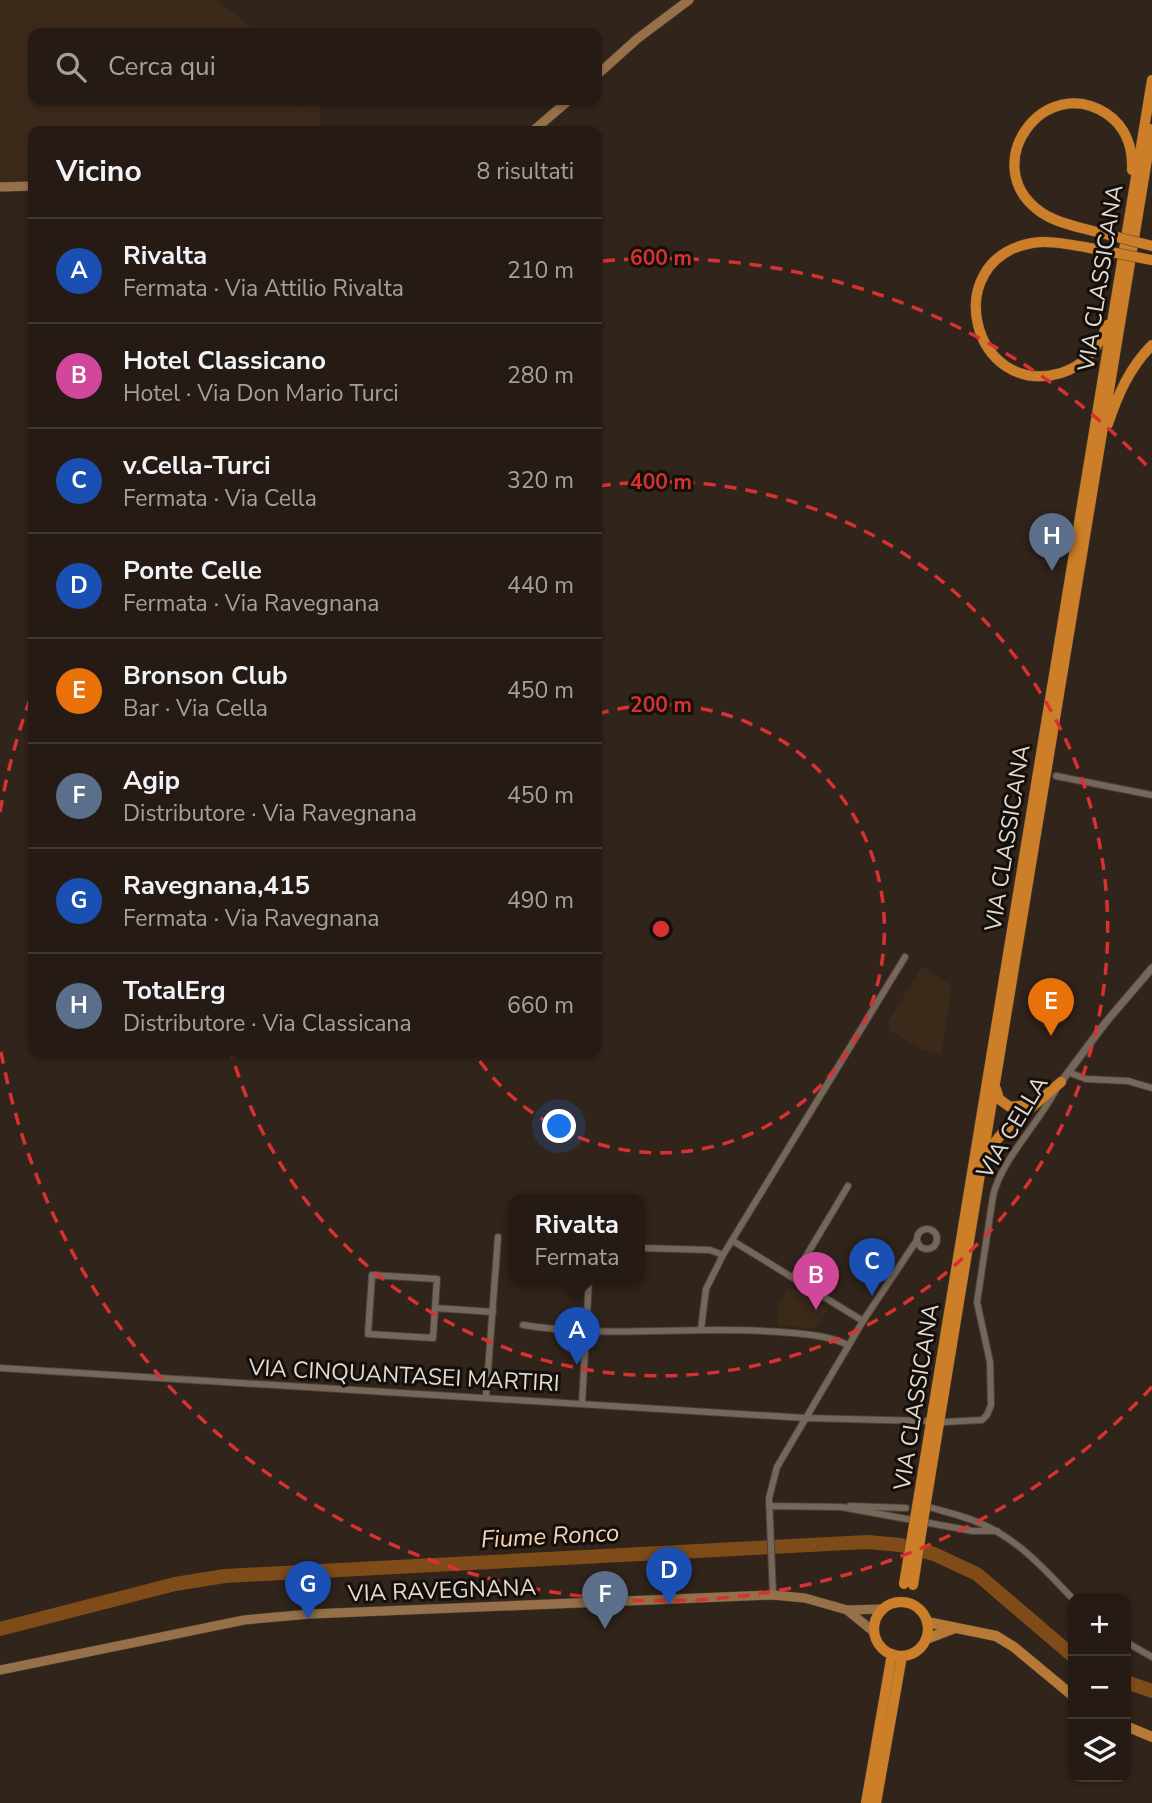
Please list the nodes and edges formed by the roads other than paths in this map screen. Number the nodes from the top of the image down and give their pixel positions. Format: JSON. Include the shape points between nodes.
{"nodes":[{"id":1,"x":689,"y":0,"type":"edge"},
{"id":2,"x":602,"y":70,"type":"edge"},
{"id":3,"x":1152,"y":80,"type":"edge"},
{"id":4,"x":563,"y":105,"type":"edge"},
{"id":5,"x":540,"y":126,"type":"edge"},
{"id":6,"x":1152,"y":128,"type":"edge"},
{"id":7,"x":28,"y":186,"type":"edge"},
{"id":8,"x":0,"y":187,"type":"edge"},
{"id":9,"x":1131,"y":207,"type":"junction"},
{"id":10,"x":1152,"y":246,"type":"edge"},
{"id":11,"x":1152,"y":260,"type":"edge"},
{"id":12,"x":1117,"y":294,"type":"junction"},
{"id":13,"x":1152,"y":345,"type":"edge"},
{"id":14,"x":1086,"y":527,"type":"junction"},
{"id":15,"x":1056,"y":776,"type":"dead end"},
{"id":16,"x":1152,"y":795,"type":"edge"},
{"id":17,"x":905,"y":957,"type":"dead end"},
{"id":18,"x":1152,"y":968,"type":"edge"},
{"id":19,"x":1068,"y":1072,"type":"junction"},
{"id":20,"x":1060,"y":1082,"type":"junction"},
{"id":21,"x":995,"y":1087,"type":"junction"},
{"id":22,"x":1152,"y":1088,"type":"edge"},
{"id":23,"x":1037,"y":1103,"type":"junction"},
{"id":24,"x":983,"y":1159,"type":"junction"},
{"id":25,"x":848,"y":1186,"type":"dead end"},
{"id":26,"x":498,"y":1237,"type":"dead end"},
{"id":27,"x":917,"y":1240,"type":"dead end"},
{"id":28,"x":733,"y":1241,"type":"junction"},
{"id":29,"x":645,"y":1248,"type":"edge"},
{"id":30,"x":723,"y":1255,"type":"junction"},
{"id":31,"x":793,"y":1279,"type":"junction"},
{"id":32,"x":589,"y":1285,"type":"edge"},
{"id":33,"x":435,"y":1308,"type":"junction"},
{"id":34,"x":493,"y":1312,"type":"junction"},
{"id":35,"x":863,"y":1321,"type":"junction"},
{"id":36,"x":523,"y":1325,"type":"dead end"},
{"id":37,"x":701,"y":1329,"type":"junction"},
{"id":38,"x":585,"y":1331,"type":"junction"},
{"id":39,"x":848,"y":1345,"type":"junction"},
{"id":40,"x":0,"y":1368,"type":"edge"},
{"id":41,"x":486,"y":1398,"type":"junction"},
{"id":42,"x":582,"y":1403,"type":"junction"},
{"id":43,"x":805,"y":1418,"type":"junction"},
{"id":44,"x":925,"y":1422,"type":"dead end"},
{"id":45,"x":945,"y":1422,"type":"dead end"},
{"id":46,"x":924,"y":1499,"type":"junction"},
{"id":47,"x":841,"y":1507,"type":"junction"},
{"id":48,"x":906,"y":1508,"type":"dead end"},
{"id":49,"x":769,"y":1509,"type":"junction"},
{"id":50,"x":997,"y":1531,"type":"junction"},
{"id":51,"x":773,"y":1590,"type":"junction"},
{"id":52,"x":1068,"y":1594,"type":"edge"},
{"id":53,"x":905,"y":1602,"type":"junction"},
{"id":54,"x":847,"y":1609,"type":"junction"},
{"id":55,"x":882,"y":1609,"type":"junction"},
{"id":56,"x":927,"y":1622,"type":"junction"},
{"id":57,"x":955,"y":1628,"type":"junction"},
{"id":58,"x":874,"y":1632,"type":"junction"},
{"id":59,"x":926,"y":1639,"type":"junction"},
{"id":60,"x":1131,"y":1645,"type":"edge"},
{"id":61,"x":897,"y":1655,"type":"junction"},
{"id":62,"x":1152,"y":1657,"type":"edge"},
{"id":63,"x":0,"y":1670,"type":"edge"},
{"id":64,"x":1068,"y":1692,"type":"edge"},
{"id":65,"x":1131,"y":1728,"type":"edge"},
{"id":66,"x":1152,"y":1737,"type":"edge"},
{"id":67,"x":866,"y":1803,"type":"edge"},
{"id":68,"x":876,"y":1803,"type":"edge"}],
"edges":[{"from":1,"to":2,"type":"main road"},
{"from":3,"to":9,"type":"highway","name":"VIA CLASSICANA"},
{"from":4,"to":5,"type":"main road"},
{"from":6,"to":14,"type":"highway","name":"VIA CLASSICANA"},
{"from":7,"to":8,"type":"main road"},
{"from":9,"to":10,"type":"highway","bridge":true,"via":[[1132,158],[1127,137],[1115,119],[1097,107],[1055,106],[1036,117],[1022,133],[1015,154],[1015,176],[1024,197],[1039,211],[1058,221]]},
{"from":9,"to":12,"type":"highway","name":"VIA CLASSICANA"},
{"from":11,"to":12,"type":"highway","bridge":true,"via":[[1054,242],[1014,248],[995,261],[981,281],[975,303],[977,327],[989,350],[1006,366],[1029,375],[1050,376],[1088,357],[1102,337]]},
{"from":12,"to":46,"type":"highway","name":"VIA CLASSICANA"},
{"from":13,"to":14,"type":"highway","via":[[1120,390]]},
{"from":14,"to":21,"type":"highway","name":"VIA CLASSICANA"},
{"from":15,"to":16,"type":"street"},
{"from":17,"to":28,"type":"street"},
{"from":18,"to":19,"type":"street","name":"VIA CELLA"},
{"from":19,"to":20,"type":"street","name":"VIA CELLA"},
{"from":19,"to":22,"type":"street","via":[[1086,1079],[1128,1081]]},
{"from":20,"to":23,"type":"highway"},
{"from":20,"to":45,"type":"street","name":"VIA CELLA","via":[[996,1181],[977,1302],[990,1370],[989,1410],[977,1422]]},
{"from":21,"to":23,"type":"highway","via":[[999,1099],[1010,1107]]},
{"from":21,"to":24,"type":"highway","name":"VIA CLASSICANA"},
{"from":23,"to":24,"type":"highway","via":[[993,1142]]},
{"from":24,"to":46,"type":"highway","name":"VIA CLASSICANA"},
{"from":25,"to":31,"type":"street"},
{"from":26,"to":34,"type":"street"},
{"from":27,"to":35,"type":"street"},
{"from":28,"to":30,"type":"street"},
{"from":28,"to":31,"type":"street"},
{"from":29,"to":30,"type":"street","via":[[710,1250]]},
{"from":30,"to":37,"type":"street","via":[[706,1289]]},
{"from":31,"to":35,"type":"street"},
{"from":32,"to":38,"type":"street"},
{"from":33,"to":33,"type":"street","via":[[437,1279],[372,1275],[368,1334],[433,1338]]},
{"from":33,"to":34,"type":"street"},
{"from":34,"to":41,"type":"street"},
{"from":35,"to":39,"type":"street"},
{"from":36,"to":38,"type":"street"},
{"from":37,"to":38,"type":"street"},
{"from":37,"to":39,"type":"street","via":[[823,1336]]},
{"from":38,"to":42,"type":"street"},
{"from":39,"to":43,"type":"street"},
{"from":40,"to":41,"type":"street","name":"VIA CINQUANTASEI MARTIRI"},
{"from":41,"to":42,"type":"street","name":"VIA CINQUANTASEI MARTIRI"},
{"from":42,"to":43,"type":"street","name":"VIA CINQUANTASEI MARTIRI"},
{"from":43,"to":44,"type":"street"},
{"from":43,"to":49,"type":"street","via":[[777,1467]]},
{"from":46,"to":50,"type":"street"},
{"from":46,"to":53,"type":"highway","name":"VIA CLASSICANA","bridge":true},
{"from":47,"to":48,"type":"street"},
{"from":47,"to":49,"type":"street"},
{"from":47,"to":50,"type":"street","via":[[973,1531]]},
{"from":49,"to":51,"type":"street"},
{"from":50,"to":52,"type":"street","via":[[1022,1548]]},
{"from":51,"to":54,"type":"main road","name":"VIA RAVEGNANA"},
{"from":51,"to":63,"type":"main road","name":"VIA RAVEGNANA","via":[[244,1620]]},
{"from":53,"to":55,"type":"highway"},
{"from":53,"to":56,"type":"highway","via":[[921,1610]]},
{"from":54,"to":55,"type":"main road","name":"VIA RAVEGNANA"},
{"from":54,"to":58,"type":"main road","name":"VIA RAVEGNANA"},
{"from":55,"to":58,"type":"highway"},
{"from":56,"to":57,"type":"main road"},
{"from":56,"to":59,"type":"highway"},
{"from":57,"to":59,"type":"main road"},
{"from":57,"to":64,"type":"main road","via":[[996,1636]]},
{"from":58,"to":61,"type":"highway","via":[[880,1646]]},
{"from":59,"to":61,"type":"highway","via":[[914,1653]]},
{"from":60,"to":62,"type":"street"},
{"from":61,"to":67,"type":"highway"},
{"from":61,"to":68,"type":"highway"},
{"from":65,"to":66,"type":"main road"}]}
